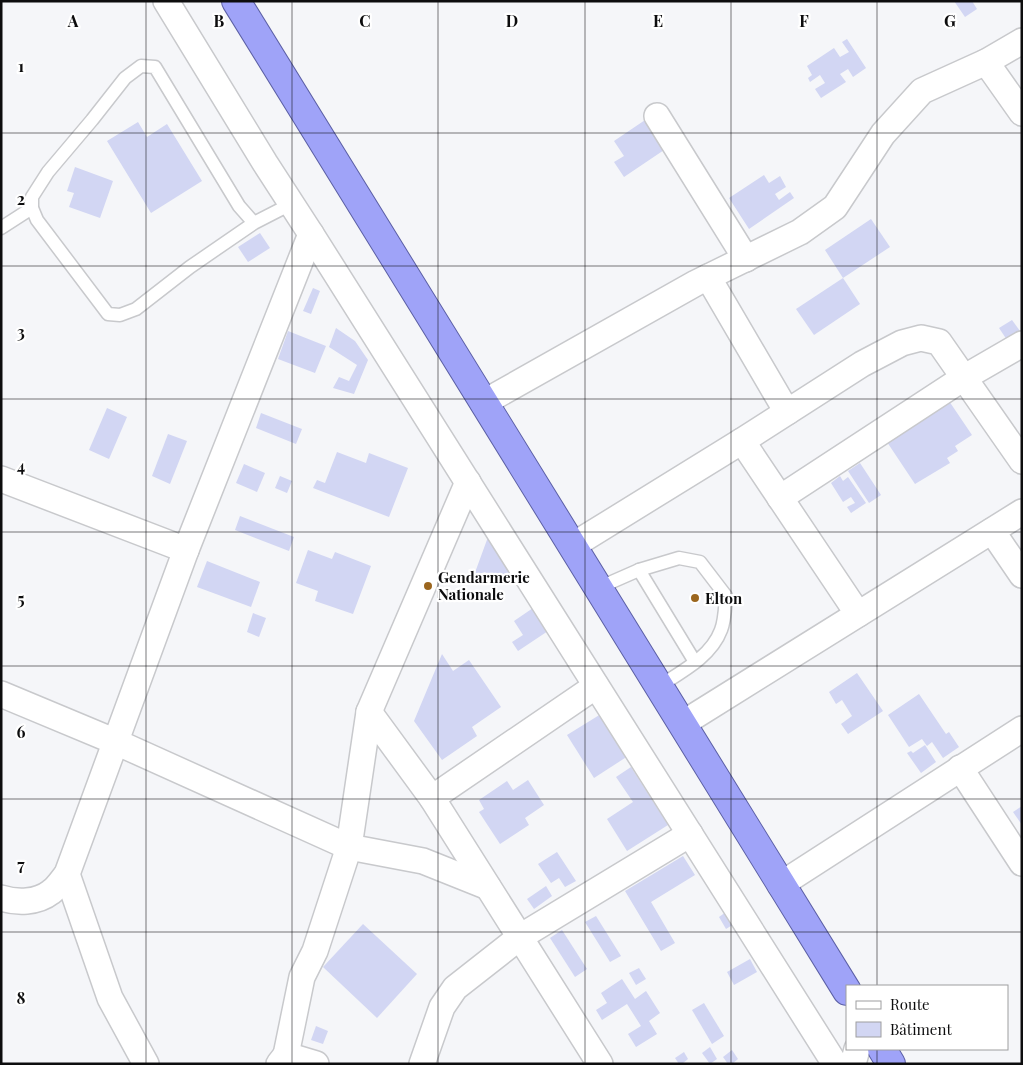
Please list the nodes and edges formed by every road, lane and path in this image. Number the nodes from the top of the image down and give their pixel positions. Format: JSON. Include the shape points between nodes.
{"nodes":[{"id":1,"x":166,"y":1,"type":"edge"},
{"id":2,"x":236,"y":1,"type":"edge"},
{"id":3,"x":1022,"y":41,"type":"edge"},
{"id":4,"x":986,"y":62,"type":"junction"},
{"id":5,"x":1022,"y":113,"type":"edge"},
{"id":6,"x":657,"y":116,"type":"dead end"},
{"id":7,"x":291,"y":204,"type":"junction"},
{"id":8,"x":32,"y":208,"type":"junction"},
{"id":9,"x":254,"y":223,"type":"junction"},
{"id":10,"x":1,"y":228,"type":"edge"},
{"id":11,"x":311,"y":234,"type":"junction"},
{"id":12,"x":746,"y":259,"type":"junction"},
{"id":13,"x":708,"y":277,"type":"junction"},
{"id":14,"x":1022,"y":344,"type":"edge"},
{"id":15,"x":964,"y":377,"type":"junction"},
{"id":16,"x":483,"y":402,"type":"junction"},
{"id":17,"x":787,"y":412,"type":"junction"},
{"id":18,"x":742,"y":441,"type":"junction"},
{"id":19,"x":1022,"y":461,"type":"edge"},
{"id":20,"x":1,"y":479,"type":"edge"},
{"id":21,"x":468,"y":482,"type":"junction"},
{"id":22,"x":780,"y":498,"type":"junction"},
{"id":23,"x":1022,"y":512,"type":"edge"},
{"id":24,"x":992,"y":531,"type":"junction"},
{"id":25,"x":572,"y":546,"type":"junction"},
{"id":26,"x":186,"y":550,"type":"junction"},
{"id":27,"x":640,"y":570,"type":"junction"},
{"id":28,"x":1022,"y":575,"type":"edge"},
{"id":29,"x":598,"y":588,"type":"junction"},
{"id":30,"x":858,"y":614,"type":"junction"},
{"id":31,"x":695,"y":662,"type":"junction"},
{"id":32,"x":596,"y":686,"type":"junction"},
{"id":33,"x":658,"y":687,"type":"junction"},
{"id":34,"x":1,"y":694,"type":"edge"},
{"id":35,"x":369,"y":712,"type":"junction"},
{"id":36,"x":682,"y":724,"type":"junction"},
{"id":37,"x":1022,"y":729,"type":"edge"},
{"id":38,"x":116,"y":742,"type":"junction"},
{"id":39,"x":960,"y":768,"type":"junction"},
{"id":40,"x":432,"y":798,"type":"junction"},
{"id":41,"x":690,"y":834,"type":"junction"},
{"id":42,"x":349,"y":846,"type":"junction"},
{"id":43,"x":1022,"y":863,"type":"edge"},
{"id":44,"x":67,"y":874,"type":"junction"},
{"id":45,"x":780,"y":885,"type":"junction"},
{"id":46,"x":488,"y":887,"type":"junction"},
{"id":47,"x":1,"y":898,"type":"edge"},
{"id":48,"x":520,"y":937,"type":"junction"},
{"id":49,"x":846,"y":989,"type":"edge"},
{"id":50,"x":856,"y":1050,"type":"edge"},
{"id":51,"x":883,"y":1050,"type":"edge"},
{"id":52,"x":283,"y":1059,"type":"edge"},
{"id":53,"x":146,"y":1064,"type":"edge"},
{"id":54,"x":316,"y":1064,"type":"edge"},
{"id":55,"x":422,"y":1064,"type":"edge"},
{"id":56,"x":600,"y":1064,"type":"edge"},
{"id":57,"x":835,"y":1064,"type":"edge"},
{"id":58,"x":853,"y":1064,"type":"edge"},
{"id":59,"x":891,"y":1064,"type":"edge"}],
"edges":[{"from":1,"to":7,"type":"street"},
{"from":2,"to":16,"type":"highway"},
{"from":3,"to":4,"type":"street"},
{"from":4,"to":5,"type":"street"},
{"from":4,"to":12,"type":"street","via":[[922,91],[883,134],[835,207],[800,232]]},
{"from":6,"to":12,"type":"street"},
{"from":7,"to":9,"type":"lane"},
{"from":7,"to":11,"type":"street"},
{"from":8,"to":9,"type":"lane","via":[[37,220],[108,314],[120,315],[136,309]]},
{"from":8,"to":9,"type":"lane","via":[[32,197],[48,172],[125,78],[141,66],[155,67],[239,206]]},
{"from":8,"to":10,"type":"lane"},
{"from":11,"to":21,"type":"street"},
{"from":11,"to":26,"type":"street"},
{"from":12,"to":13,"type":"street"},
{"from":13,"to":16,"type":"street"},
{"from":13,"to":17,"type":"street"},
{"from":14,"to":15,"type":"street"},
{"from":15,"to":17,"type":"street","via":[[939,342],[921,338],[902,343],[862,364]]},
{"from":15,"to":19,"type":"street"},
{"from":15,"to":22,"type":"street"},
{"from":16,"to":25,"type":"highway"},
{"from":17,"to":18,"type":"street"},
{"from":18,"to":22,"type":"street"},
{"from":18,"to":25,"type":"street"},
{"from":20,"to":26,"type":"street"},
{"from":21,"to":32,"type":"street"},
{"from":21,"to":35,"type":"street"},
{"from":22,"to":30,"type":"street"},
{"from":23,"to":24,"type":"street"},
{"from":24,"to":28,"type":"street"},
{"from":24,"to":30,"type":"street"},
{"from":25,"to":29,"type":"highway"},
{"from":26,"to":38,"type":"street"},
{"from":27,"to":29,"type":"lane"},
{"from":27,"to":31,"type":"lane"},
{"from":27,"to":31,"type":"lane","via":[[679,558],[700,562],[726,596],[721,629],[715,642]]},
{"from":29,"to":33,"type":"highway"},
{"from":30,"to":36,"type":"street"},
{"from":31,"to":33,"type":"lane"},
{"from":32,"to":40,"type":"street"},
{"from":32,"to":41,"type":"street"},
{"from":33,"to":36,"type":"highway"},
{"from":34,"to":38,"type":"street"},
{"from":35,"to":40,"type":"street"},
{"from":35,"to":42,"type":"street"},
{"from":36,"to":45,"type":"highway"},
{"from":37,"to":39,"type":"street"},
{"from":38,"to":42,"type":"street"},
{"from":38,"to":44,"type":"street"},
{"from":39,"to":43,"type":"street"},
{"from":39,"to":45,"type":"street"},
{"from":40,"to":46,"type":"street"},
{"from":41,"to":48,"type":"street"},
{"from":41,"to":57,"type":"street"},
{"from":42,"to":46,"type":"street","via":[[422,861]]},
{"from":42,"to":52,"type":"street","via":[[315,951],[302,977]]},
{"from":44,"to":47,"type":"street","via":[[51,892],[34,901]]},
{"from":44,"to":53,"type":"street","via":[[110,998]]},
{"from":45,"to":49,"type":"highway"},
{"from":46,"to":48,"type":"street"},
{"from":48,"to":55,"type":"street","via":[[455,988],[442,1007]]},
{"from":48,"to":56,"type":"street"},
{"from":50,"to":58,"type":"street"},
{"from":51,"to":59,"type":"highway"},
{"from":52,"to":54,"type":"street"}]}
